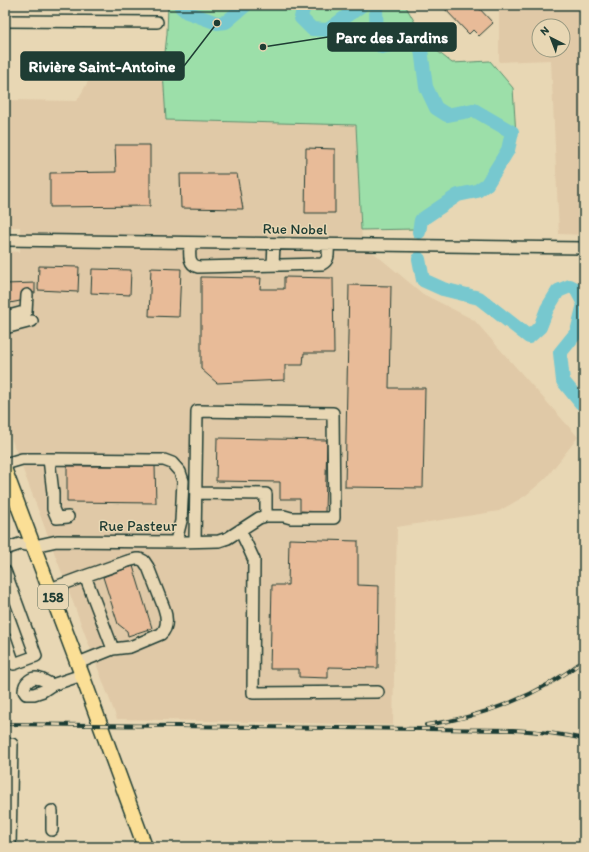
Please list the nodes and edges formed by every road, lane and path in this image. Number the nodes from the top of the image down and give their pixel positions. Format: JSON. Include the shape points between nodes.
{"nodes":[{"id":1,"x":5,"y":21,"type":"edge"},
{"id":2,"x":157,"y":22,"type":"dead end"},
{"id":3,"x":5,"y":240,"type":"edge"},
{"id":4,"x":190,"y":243,"type":"junction"},
{"id":5,"x":274,"y":244,"type":"junction"},
{"id":6,"x":328,"y":245,"type":"junction"},
{"id":7,"x":584,"y":248,"type":"edge"},
{"id":8,"x":274,"y":265,"type":"junction"},
{"id":9,"x":27,"y":294,"type":"dead end"},
{"id":10,"x":5,"y":317,"type":"edge"},
{"id":11,"x":25,"y":319,"type":"junction"},
{"id":12,"x":5,"y":328,"type":"edge"},
{"id":13,"x":49,"y":459,"type":"junction"},
{"id":14,"x":5,"y":464,"type":"edge"},
{"id":15,"x":5,"y":470,"type":"edge"},
{"id":16,"x":196,"y":493,"type":"junction"},
{"id":17,"x":266,"y":516,"type":"junction"},
{"id":18,"x":68,"y":517,"type":"dead end"},
{"id":19,"x":240,"y":530,"type":"junction"},
{"id":20,"x":195,"y":541,"type":"junction"},
{"id":21,"x":178,"y":542,"type":"junction"},
{"id":22,"x":34,"y":546,"type":"junction"},
{"id":23,"x":5,"y":549,"type":"edge"},
{"id":24,"x":5,"y":571,"type":"edge"},
{"id":25,"x":85,"y":576,"type":"junction"},
{"id":26,"x":50,"y":590,"type":"junction"},
{"id":27,"x":5,"y":638,"type":"edge"},
{"id":28,"x":113,"y":649,"type":"junction"},
{"id":29,"x":80,"y":669,"type":"junction"},
{"id":30,"x":52,"y":685,"type":"dead end"},
{"id":31,"x":378,"y":692,"type":"dead end"},
{"id":32,"x":12,"y":744,"type":"dead end"},
{"id":33,"x":52,"y":811,"type":"dead end"},
{"id":34,"x":52,"y":830,"type":"dead end"},
{"id":35,"x":10,"y":847,"type":"edge"},
{"id":36,"x":145,"y":847,"type":"edge"}],
"edges":[{"from":1,"to":2,"type":"street"},
{"from":3,"to":4,"type":"street","name":"Rue Nobel"},
{"from":4,"to":5,"type":"street","name":"Rue Nobel"},
{"from":4,"to":8,"type":"street","via":[[190,261],[198,267]]},
{"from":5,"to":6,"type":"street","name":"Rue Nobel"},
{"from":5,"to":8,"type":"street"},
{"from":6,"to":7,"type":"street","name":"Rue Nobel"},
{"from":6,"to":8,"type":"street","via":[[328,259],[322,264]]},
{"from":9,"to":11,"type":"street"},
{"from":10,"to":11,"type":"street"},
{"from":11,"to":12,"type":"street"},
{"from":13,"to":14,"type":"street","via":[[22,459]]},
{"from":13,"to":18,"type":"street","via":[[53,509],[57,518]]},
{"from":13,"to":21,"type":"street","via":[[164,460],[172,463],[180,472],[183,481]]},
{"from":15,"to":22,"type":"main road","number":"158"},
{"from":16,"to":17,"type":"street","via":[[266,494]]},
{"from":16,"to":17,"type":"street","via":[[197,412],[333,413],[334,518]]},
{"from":16,"to":20,"type":"street"},
{"from":17,"to":19,"type":"street","name":"Rue Pasteur"},
{"from":19,"to":20,"type":"street","name":"Rue Pasteur","via":[[224,540]]},
{"from":19,"to":31,"type":"street","via":[[254,560],[253,693]]},
{"from":20,"to":21,"type":"street","name":"Rue Pasteur"},
{"from":21,"to":22,"type":"street","name":"Rue Pasteur","via":[[57,541]]},
{"from":22,"to":23,"type":"street","name":"Rue Pasteur","via":[[20,544]]},
{"from":22,"to":26,"type":"main road","number":"158"},
{"from":24,"to":27,"type":"street","via":[[36,656],[14,664]]},
{"from":25,"to":26,"type":"street"},
{"from":25,"to":28,"type":"street"},
{"from":25,"to":28,"type":"street","via":[[140,559],[148,567],[166,613],[167,625],[161,634],[130,647]]},
{"from":26,"to":29,"type":"main road","number":"158"},
{"from":28,"to":29,"type":"street"},
{"from":29,"to":30,"type":"street"},
{"from":29,"to":36,"type":"main road","number":"158"},
{"from":32,"to":35,"type":"street"},
{"from":33,"to":34,"type":"street"}]}
